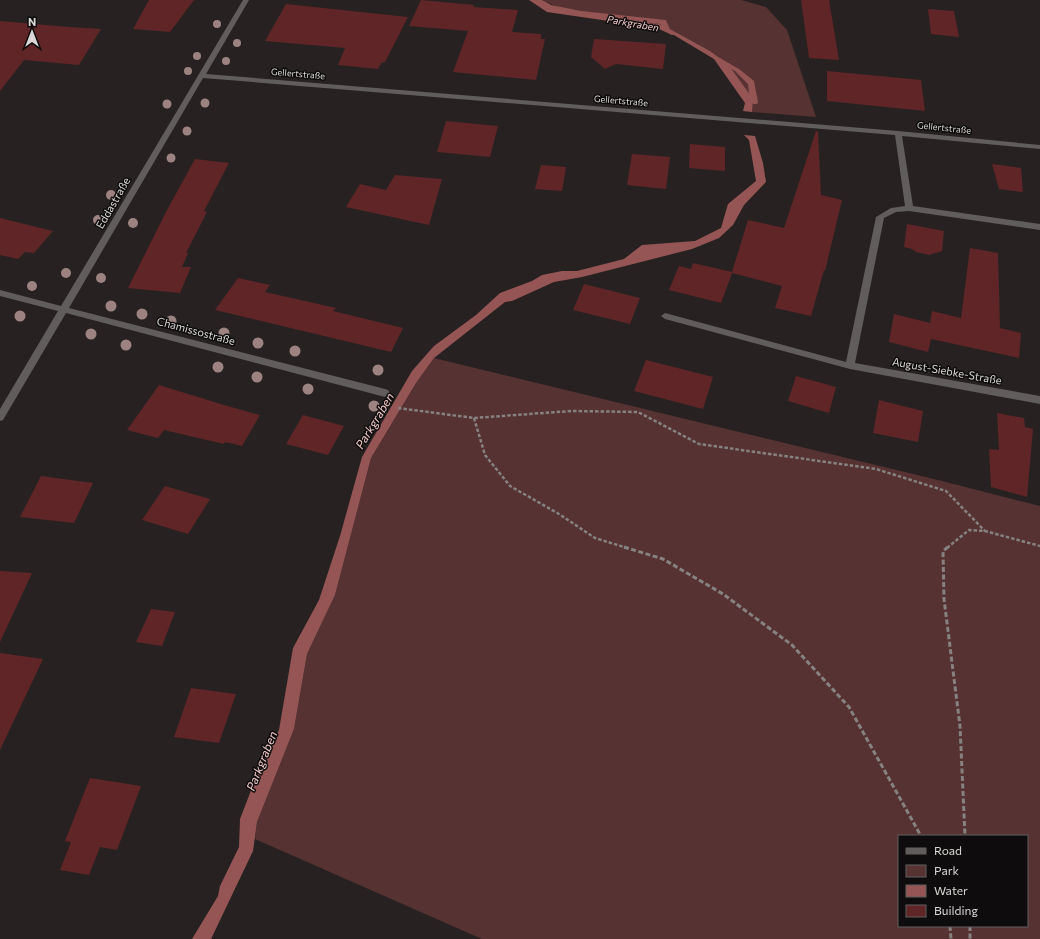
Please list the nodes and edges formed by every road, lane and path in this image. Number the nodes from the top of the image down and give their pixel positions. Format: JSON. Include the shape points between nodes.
{"nodes":[{"id":1,"x":246,"y":0,"type":"edge"},
{"id":2,"x":200,"y":76,"type":"junction"},
{"id":3,"x":898,"y":133,"type":"junction"},
{"id":4,"x":1040,"y":147,"type":"edge"},
{"id":5,"x":909,"y":208,"type":"junction"},
{"id":6,"x":1040,"y":227,"type":"edge"},
{"id":7,"x":0,"y":293,"type":"edge"},
{"id":8,"x":64,"y":309,"type":"junction"},
{"id":9,"x":665,"y":316,"type":"dead end"},
{"id":10,"x":850,"y":366,"type":"junction"},
{"id":11,"x":385,"y":393,"type":"joint"},
{"id":12,"x":1040,"y":400,"type":"edge"},
{"id":13,"x":0,"y":417,"type":"edge"},
{"id":14,"x":474,"y":418,"type":"junction"},
{"id":15,"x":985,"y":531,"type":"junction"},
{"id":16,"x":1040,"y":546,"type":"edge"},
{"id":17,"x":920,"y":835,"type":"edge"},
{"id":18,"x":965,"y":835,"type":"edge"},
{"id":19,"x":950,"y":927,"type":"edge"},
{"id":20,"x":970,"y":927,"type":"edge"},
{"id":21,"x":951,"y":939,"type":"edge"},
{"id":22,"x":970,"y":939,"type":"edge"}],
"edges":[{"from":1,"to":2,"type":"street","name":"Eddastraße"},
{"from":2,"to":3,"type":"street","name":"Gellertstraße"},
{"from":2,"to":8,"type":"street","name":"Eddastraße"},
{"from":3,"to":4,"type":"street","name":"Gellertstraße"},
{"from":3,"to":5,"type":"street"},
{"from":5,"to":6,"type":"street"},
{"from":5,"to":10,"type":"street","via":[[894,210],[880,217]]},
{"from":7,"to":8,"type":"street","name":"Chamissostraße"},
{"from":8,"to":11,"type":"street","name":"Chamissostraße"},
{"from":8,"to":13,"type":"street","name":"Eddastraße"},
{"from":9,"to":10,"type":"street","name":"August-Siebke-Straße"},
{"from":10,"to":12,"type":"street","name":"August-Siebke-Straße"},
{"from":11,"to":14,"type":"path","via":[[398,409]]},
{"from":14,"to":15,"type":"path","via":[[571,411],[638,412],[699,444],[876,469],[946,491]]},
{"from":14,"to":17,"type":"path","via":[[485,454],[510,486],[595,538],[662,559],[723,594],[792,645],[849,708]]},
{"from":15,"to":16,"type":"path"},
{"from":15,"to":18,"type":"path","via":[[969,530],[943,551],[944,599],[960,726]]},
{"from":19,"to":21,"type":"path"},
{"from":20,"to":22,"type":"path"}]}
